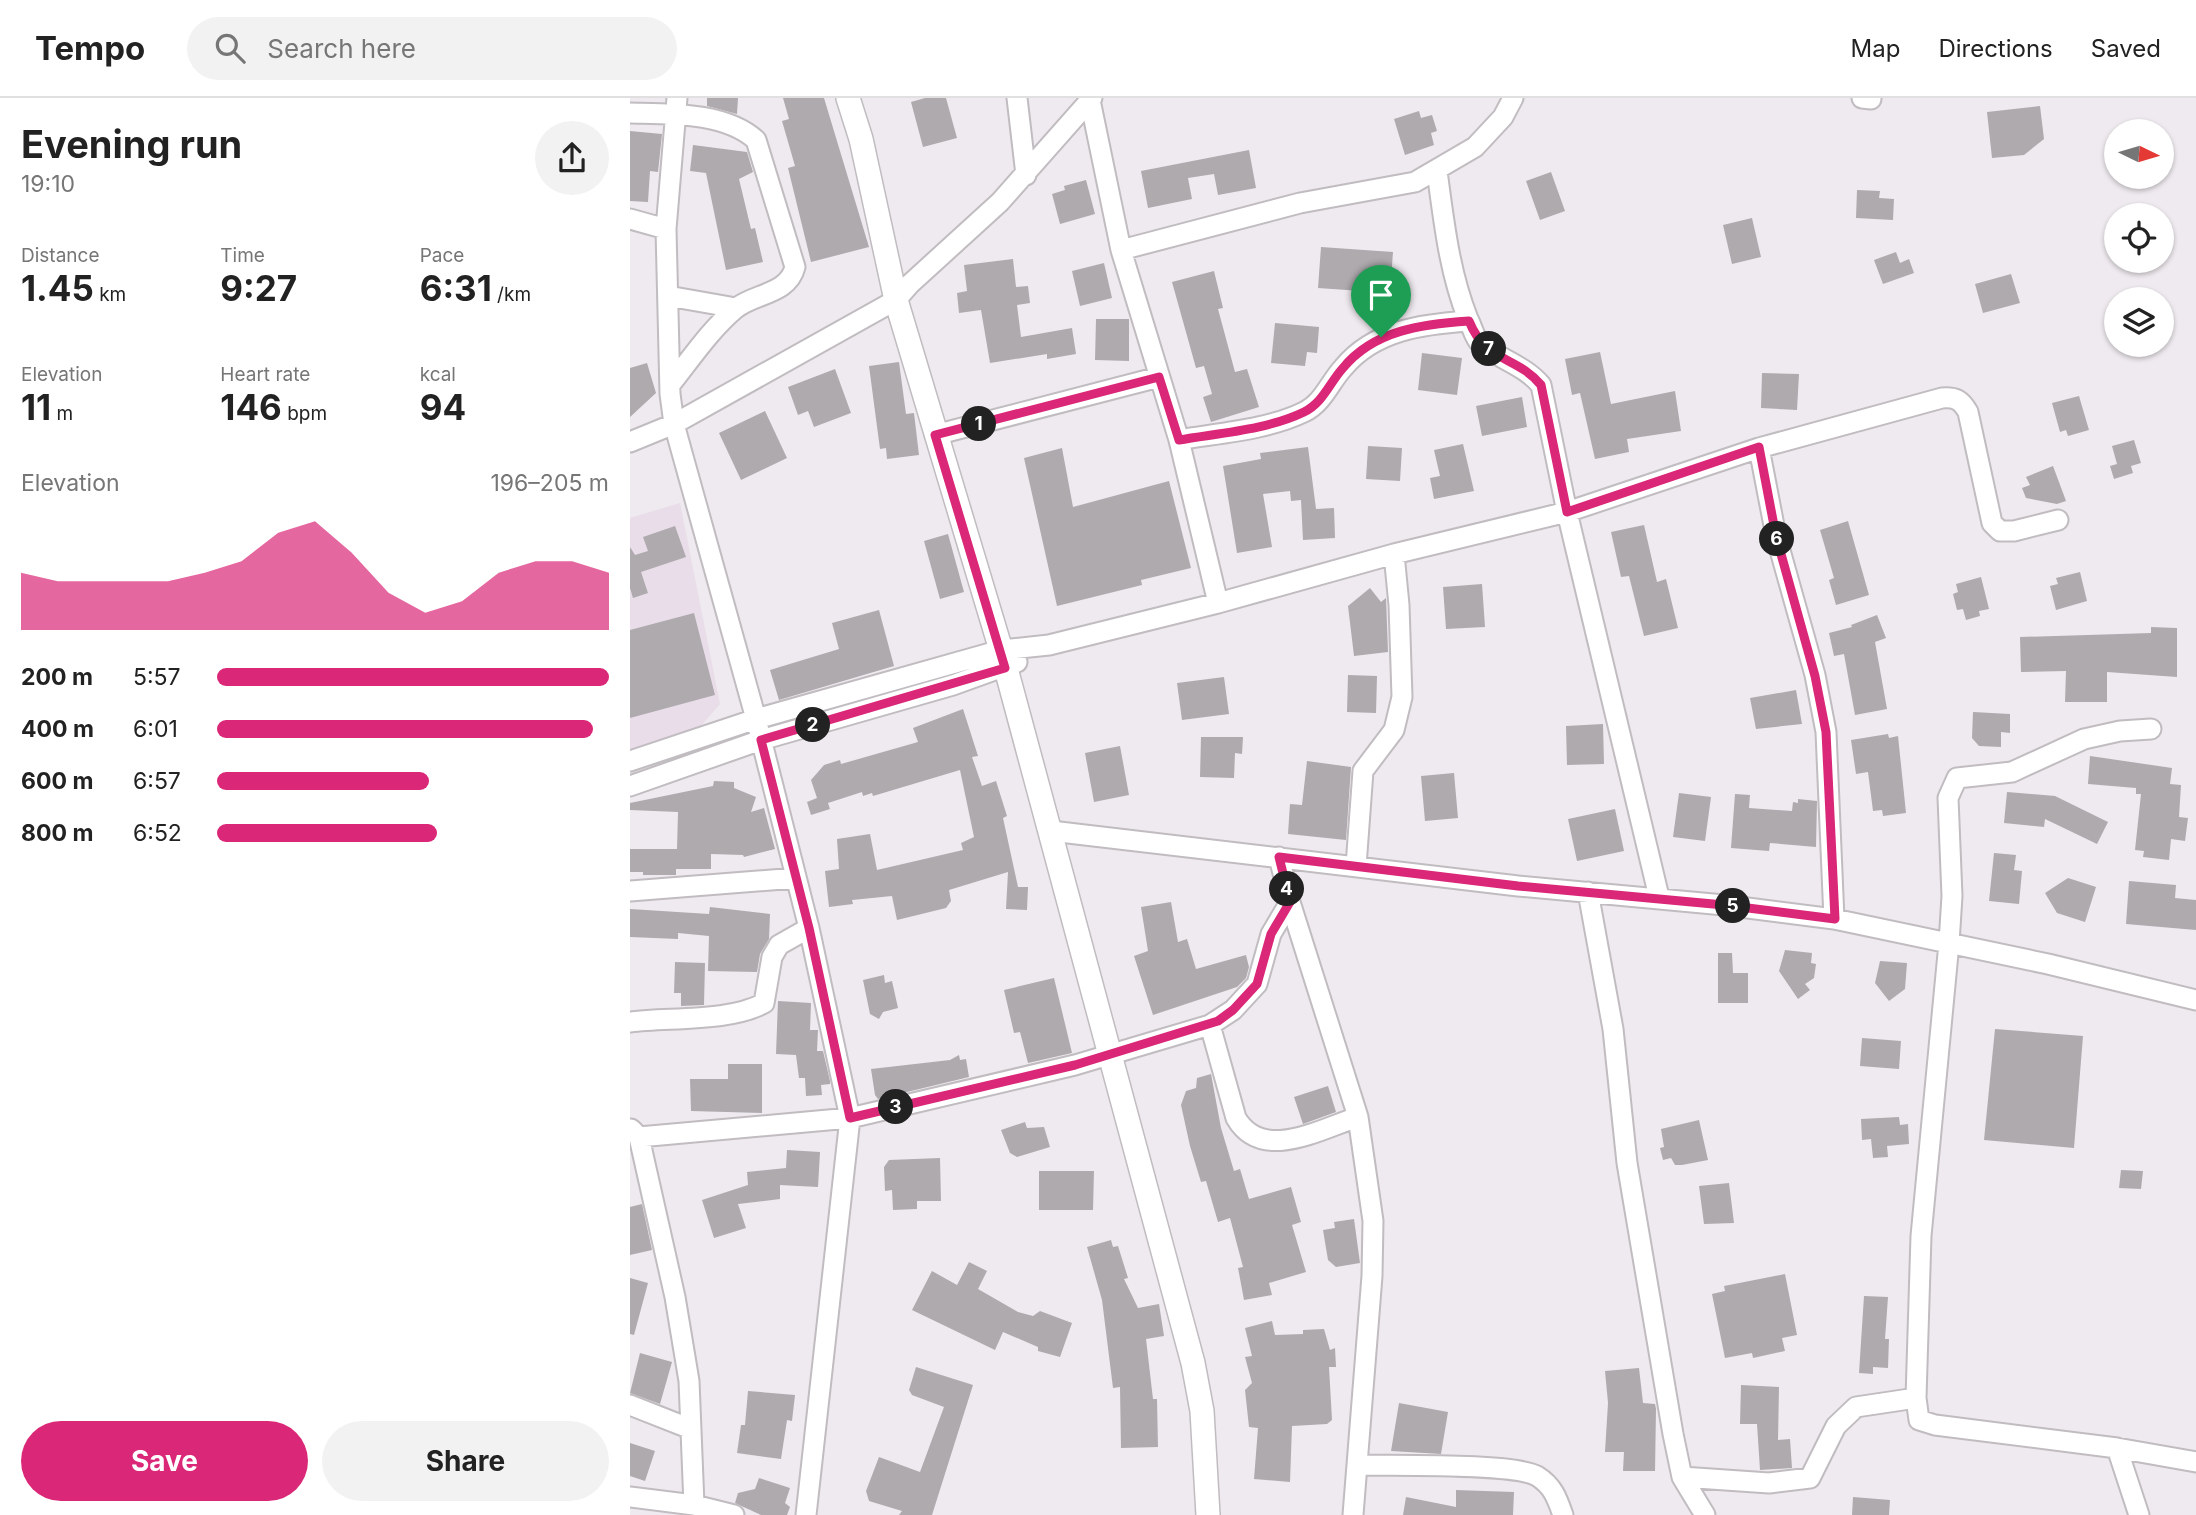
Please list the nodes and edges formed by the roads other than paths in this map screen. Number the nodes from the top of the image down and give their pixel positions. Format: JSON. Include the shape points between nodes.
{"nodes":[{"id":1,"x":848,"y":98,"type":"edge"},
{"id":2,"x":1017,"y":98,"type":"edge"},
{"id":3,"x":1513,"y":98,"type":"edge"},
{"id":4,"x":1091,"y":99,"type":"edge"},
{"id":5,"x":676,"y":106,"type":"edge"},
{"id":6,"x":630,"y":113,"type":"edge"},
{"id":7,"x":1437,"y":171,"type":"junction"},
{"id":8,"x":1026,"y":175,"type":"junction"},
{"id":9,"x":630,"y":219,"type":"edge"},
{"id":10,"x":666,"y":229,"type":"junction"},
{"id":11,"x":1122,"y":250,"type":"junction"},
{"id":12,"x":668,"y":296,"type":"junction"},
{"id":13,"x":896,"y":300,"type":"junction"},
{"id":14,"x":736,"y":308,"type":"junction"},
{"id":15,"x":1469,"y":321,"type":"junction"},
{"id":16,"x":1159,"y":377,"type":"junction"},
{"id":17,"x":670,"y":385,"type":"junction"},
{"id":18,"x":674,"y":424,"type":"junction"},
{"id":19,"x":935,"y":435,"type":"junction"},
{"id":20,"x":1179,"y":440,"type":"junction"},
{"id":21,"x":630,"y":442,"type":"edge"},
{"id":22,"x":1759,"y":447,"type":"junction"},
{"id":23,"x":1567,"y":512,"type":"junction"},
{"id":24,"x":2059,"y":520,"type":"dead end"},
{"id":25,"x":1394,"y":554,"type":"junction"},
{"id":26,"x":1218,"y":603,"type":"junction"},
{"id":27,"x":1003,"y":659,"type":"junction"},
{"id":28,"x":756,"y":719,"type":"junction"},
{"id":29,"x":2151,"y":729,"type":"dead end"},
{"id":30,"x":761,"y":740,"type":"junction"},
{"id":31,"x":630,"y":761,"type":"edge"},
{"id":32,"x":630,"y":786,"type":"edge"},
{"id":33,"x":1051,"y":831,"type":"junction"},
{"id":34,"x":1279,"y":857,"type":"junction"},
{"id":35,"x":1356,"y":866,"type":"junction"},
{"id":36,"x":796,"y":878,"type":"junction"},
{"id":37,"x":630,"y":891,"type":"edge"},
{"id":38,"x":1588,"y":892,"type":"junction"},
{"id":39,"x":1658,"y":897,"type":"junction"},
{"id":40,"x":1290,"y":902,"type":"junction"},
{"id":41,"x":1835,"y":919,"type":"junction"},
{"id":42,"x":809,"y":928,"type":"junction"},
{"id":43,"x":1949,"y":943,"type":"junction"},
{"id":44,"x":2196,"y":1000,"type":"edge"},
{"id":45,"x":630,"y":1021,"type":"edge"},
{"id":46,"x":1210,"y":1024,"type":"junction"},
{"id":47,"x":1110,"y":1056,"type":"junction"},
{"id":48,"x":1358,"y":1116,"type":"junction"},
{"id":49,"x":850,"y":1118,"type":"junction"},
{"id":50,"x":635,"y":1133,"type":"edge"},
{"id":51,"x":1916,"y":1398,"type":"junction"},
{"id":52,"x":630,"y":1405,"type":"edge"},
{"id":53,"x":691,"y":1429,"type":"junction"},
{"id":54,"x":2117,"y":1448,"type":"junction"},
{"id":55,"x":2196,"y":1462,"type":"edge"},
{"id":56,"x":1359,"y":1465,"type":"junction"},
{"id":57,"x":1682,"y":1477,"type":"junction"},
{"id":58,"x":630,"y":1497,"type":"edge"},
{"id":59,"x":694,"y":1505,"type":"junction"},
{"id":60,"x":734,"y":1515,"type":"edge"},
{"id":61,"x":806,"y":1515,"type":"edge"},
{"id":62,"x":1208,"y":1515,"type":"edge"},
{"id":63,"x":1353,"y":1515,"type":"edge"},
{"id":64,"x":1563,"y":1515,"type":"edge"},
{"id":65,"x":1705,"y":1515,"type":"edge"},
{"id":66,"x":2139,"y":1515,"type":"edge"}],
"edges":[{"from":1,"to":13,"type":"main road"},
{"from":2,"to":8,"type":"street"},
{"from":3,"to":7,"type":"street","via":[[1503,117],[1475,147]]},
{"from":4,"to":8,"type":"street"},
{"from":4,"to":11,"type":"street"},
{"from":5,"to":6,"type":"street"},
{"from":5,"to":10,"type":"street"},
{"from":5,"to":14,"type":"street","via":[[743,128],[756,140],[793,254],[793,277]]},
{"from":7,"to":11,"type":"street","via":[[1386,190],[1300,203]]},
{"from":7,"to":15,"type":"street","via":[[1447,249]]},
{"from":8,"to":13,"type":"street"},
{"from":9,"to":10,"type":"street"},
{"from":10,"to":12,"type":"street"},
{"from":11,"to":16,"type":"street"},
{"from":12,"to":14,"type":"street"},
{"from":12,"to":17,"type":"street"},
{"from":13,"to":18,"type":"street"},
{"from":13,"to":19,"type":"main road"},
{"from":14,"to":17,"type":"street"},
{"from":15,"to":20,"type":"street","via":[[1430,324],[1381,337],[1343,367],[1329,390],[1306,411],[1264,425]]},
{"from":15,"to":23,"type":"street","via":[[1477,340],[1500,358],[1529,370],[1541,385]]},
{"from":16,"to":19,"type":"street"},
{"from":16,"to":20,"type":"street"},
{"from":17,"to":18,"type":"street"},
{"from":18,"to":21,"type":"street"},
{"from":18,"to":28,"type":"street"},
{"from":19,"to":27,"type":"main road"},
{"from":20,"to":26,"type":"street"},
{"from":22,"to":23,"type":"street"},
{"from":22,"to":24,"type":"street","via":[[1953,397],[1963,402],[1968,412],[1992,523],[2000,531],[2014,531]]},
{"from":22,"to":41,"type":"street","via":[[1776,536],[1826,732]]},
{"from":23,"to":25,"type":"street"},
{"from":23,"to":39,"type":"street"},
{"from":25,"to":26,"type":"street"},
{"from":25,"to":35,"type":"street","via":[[1402,698],[1394,730],[1363,772]]},
{"from":26,"to":27,"type":"street"},
{"from":27,"to":28,"type":"street"},
{"from":27,"to":30,"type":"street"},
{"from":27,"to":33,"type":"main road"},
{"from":28,"to":30,"type":"street"},
{"from":28,"to":31,"type":"street"},
{"from":29,"to":43,"type":"street","via":[[2084,738],[2012,772],[1957,778],[1948,798]]},
{"from":30,"to":32,"type":"street"},
{"from":30,"to":36,"type":"street"},
{"from":33,"to":34,"type":"street"},
{"from":33,"to":47,"type":"main road"},
{"from":34,"to":35,"type":"street"},
{"from":34,"to":40,"type":"street"},
{"from":35,"to":38,"type":"street"},
{"from":36,"to":37,"type":"street"},
{"from":36,"to":42,"type":"street"},
{"from":38,"to":39,"type":"street"},
{"from":38,"to":57,"type":"street","via":[[1613,1030],[1627,1163]]},
{"from":39,"to":41,"type":"street"},
{"from":40,"to":46,"type":"street","via":[[1271,934],[1257,984],[1233,1010]]},
{"from":40,"to":48,"type":"street"},
{"from":41,"to":43,"type":"street"},
{"from":42,"to":45,"type":"street","via":[[779,945],[772,957],[764,1003],[755,1008]]},
{"from":42,"to":49,"type":"street"},
{"from":43,"to":44,"type":"street"},
{"from":43,"to":51,"type":"street","via":[[1921,1236]]},
{"from":46,"to":47,"type":"street"},
{"from":46,"to":48,"type":"street","via":[[1243,1130],[1258,1139],[1282,1141]]},
{"from":47,"to":49,"type":"street"},
{"from":47,"to":62,"type":"main road","via":[[1192,1363],[1202,1411]]},
{"from":48,"to":56,"type":"street","via":[[1373,1221]]},
{"from":49,"to":50,"type":"street"},
{"from":49,"to":61,"type":"street"},
{"from":50,"to":53,"type":"street","via":[[675,1297],[689,1381]]},
{"from":51,"to":54,"type":"street","via":[[1916,1414],[1925,1423]]},
{"from":51,"to":57,"type":"street","via":[[1856,1406],[1836,1426],[1810,1478],[1769,1483]]},
{"from":52,"to":53,"type":"street"},
{"from":53,"to":59,"type":"street"},
{"from":54,"to":55,"type":"street"},
{"from":54,"to":66,"type":"street"},
{"from":56,"to":63,"type":"street"},
{"from":56,"to":64,"type":"street","via":[[1458,1467],[1534,1475],[1554,1490]]},
{"from":57,"to":65,"type":"street"},
{"from":58,"to":59,"type":"street"},
{"from":59,"to":60,"type":"street"}]}
